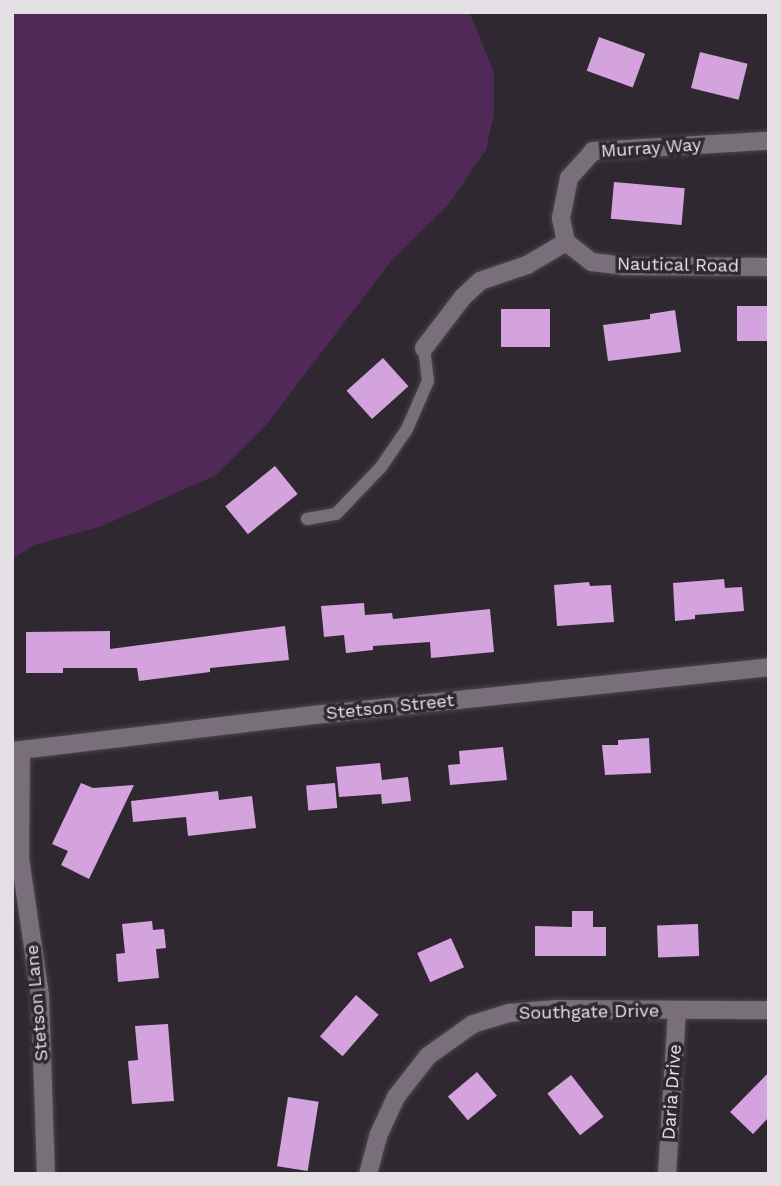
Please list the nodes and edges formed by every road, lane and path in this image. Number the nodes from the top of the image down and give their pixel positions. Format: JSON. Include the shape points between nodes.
{"nodes":[{"id":1,"x":769,"y":141,"type":"edge"},
{"id":2,"x":566,"y":242,"type":"junction"},
{"id":3,"x":769,"y":267,"type":"edge"},
{"id":4,"x":424,"y":348,"type":"joint"},
{"id":5,"x":307,"y":519,"type":"dead end"},
{"id":6,"x":769,"y":667,"type":"edge"},
{"id":7,"x":17,"y":750,"type":"edge"},
{"id":8,"x":677,"y":1010,"type":"junction"},
{"id":9,"x":769,"y":1010,"type":"edge"},
{"id":10,"x":46,"y":1174,"type":"edge"},
{"id":11,"x":368,"y":1174,"type":"edge"},
{"id":12,"x":667,"y":1174,"type":"edge"}],
"edges":[{"from":1,"to":2,"type":"street","name":"Murray Way","via":[[593,151],[569,178],[561,218]]},
{"from":2,"to":3,"type":"street","name":"Nautical Road","via":[[580,256],[602,264]]},
{"from":2,"to":4,"type":"street","via":[[527,265],[480,281]]},
{"from":4,"to":5,"type":"lane","via":[[428,381],[407,429],[381,467],[336,514]]},
{"from":6,"to":7,"type":"street","name":"Stetson Street"},
{"from":7,"to":10,"type":"street","name":"Stetson Lane","via":[[20,858],[40,995]]},
{"from":8,"to":9,"type":"street","name":"Southgate Drive"},
{"from":8,"to":11,"type":"street","name":"Southgate Drive","via":[[556,1009],[509,1013],[473,1024],[428,1056],[396,1097],[378,1136]]},
{"from":8,"to":12,"type":"street","name":"Daria Drive"}]}
